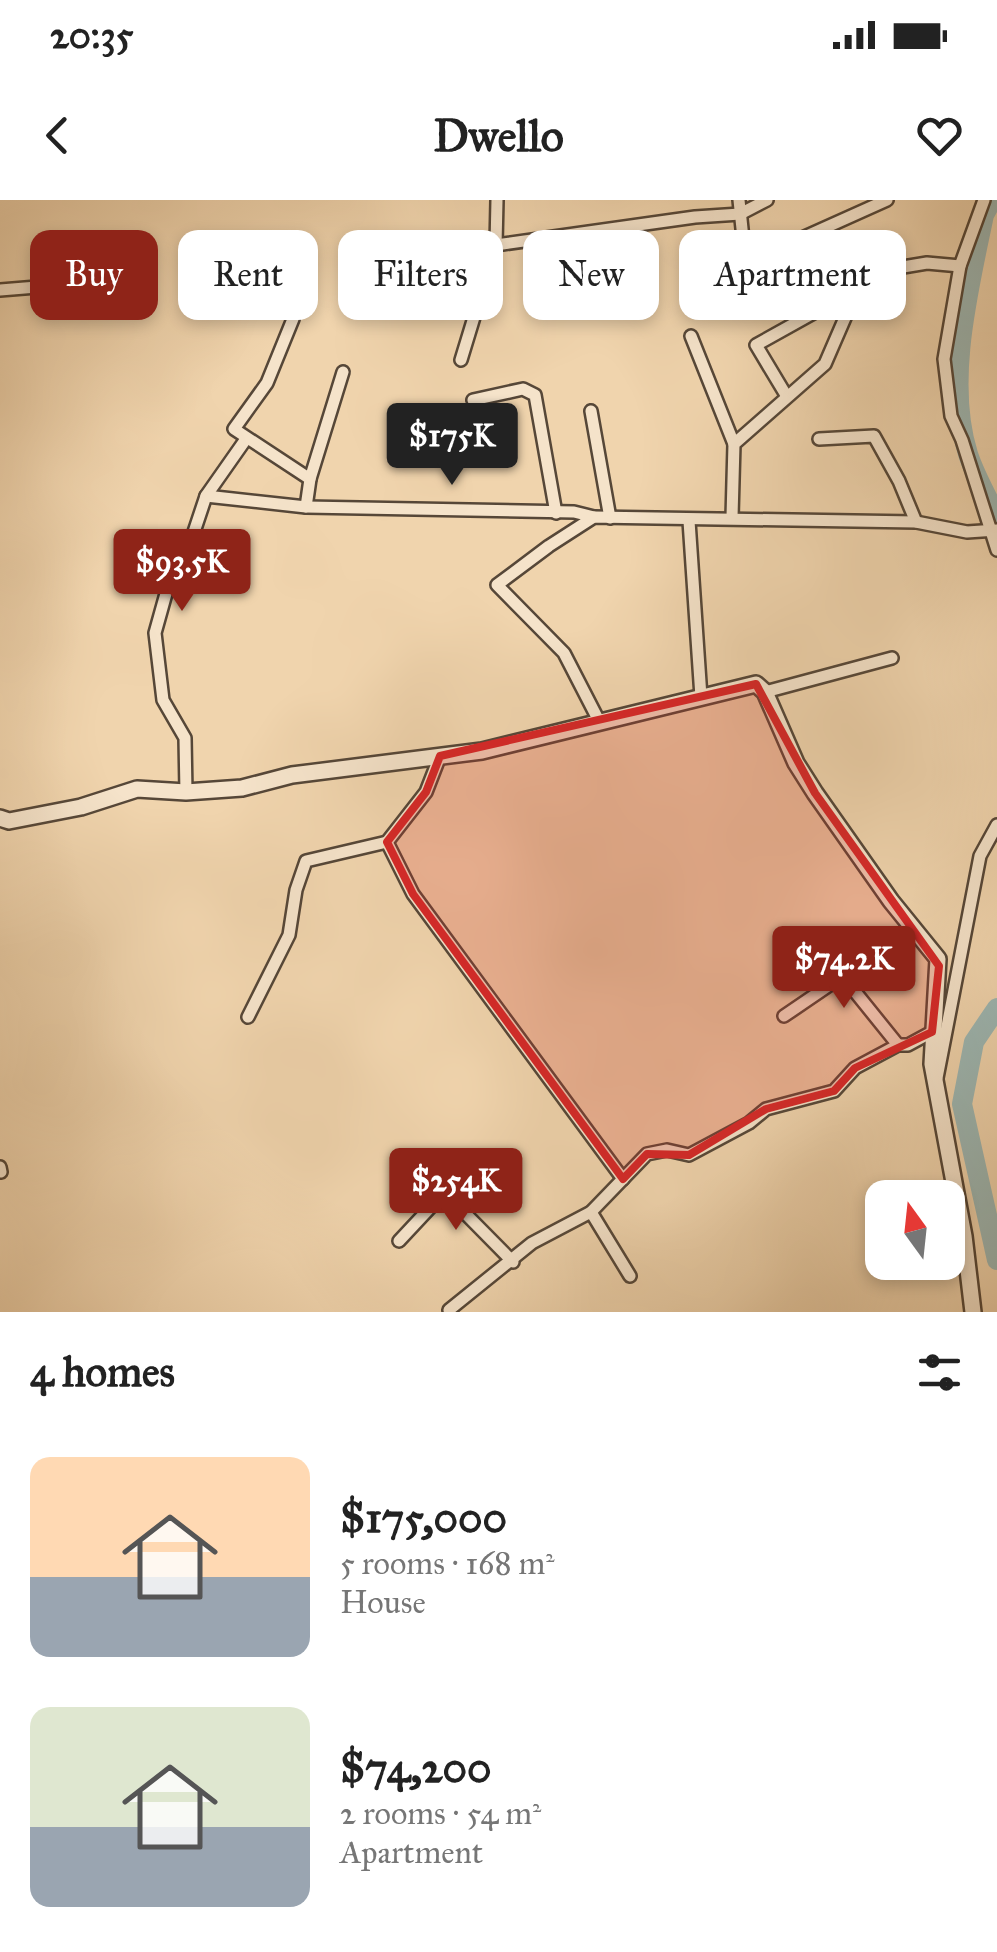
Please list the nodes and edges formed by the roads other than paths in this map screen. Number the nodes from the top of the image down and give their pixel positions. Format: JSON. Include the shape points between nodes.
{"nodes":[{"id":1,"x":496,"y":200,"type":"edge"},
{"id":2,"x":767,"y":200,"type":"edge"},
{"id":3,"x":887,"y":200,"type":"edge"},
{"id":4,"x":984,"y":200,"type":"edge"},
{"id":5,"x":740,"y":207,"type":"edge"},
{"id":6,"x":496,"y":230,"type":"edge"},
{"id":7,"x":820,"y":230,"type":"edge"},
{"id":8,"x":503,"y":244,"type":"edge"},
{"id":9,"x":960,"y":266,"type":"junction"},
{"id":10,"x":30,"y":288,"type":"edge"},
{"id":11,"x":0,"y":290,"type":"edge"},
{"id":12,"x":293,"y":320,"type":"edge"},
{"id":13,"x":473,"y":320,"type":"edge"},
{"id":14,"x":801,"y":320,"type":"edge"},
{"id":15,"x":691,"y":336,"type":"dead end"},
{"id":16,"x":461,"y":360,"type":"dead end"},
{"id":17,"x":343,"y":372,"type":"dead end"},
{"id":18,"x":786,"y":396,"type":"junction"},
{"id":19,"x":472,"y":400,"type":"dead end"},
{"id":20,"x":590,"y":411,"type":"dead end"},
{"id":21,"x":246,"y":438,"type":"junction"},
{"id":22,"x":818,"y":439,"type":"dead end"},
{"id":23,"x":734,"y":444,"type":"junction"},
{"id":24,"x":310,"y":479,"type":"junction"},
{"id":25,"x":206,"y":496,"type":"junction"},
{"id":26,"x":306,"y":507,"type":"junction"},
{"id":27,"x":556,"y":513,"type":"junction"},
{"id":28,"x":594,"y":516,"type":"junction"},
{"id":29,"x":732,"y":517,"type":"junction"},
{"id":30,"x":610,"y":518,"type":"junction"},
{"id":31,"x":690,"y":520,"type":"junction"},
{"id":32,"x":916,"y":522,"type":"junction"},
{"id":33,"x":993,"y":531,"type":"edge"},
{"id":34,"x":997,"y":550,"type":"edge"},
{"id":35,"x":892,"y":658,"type":"dead end"},
{"id":36,"x":765,"y":692,"type":"junction"},
{"id":37,"x":701,"y":697,"type":"junction"},
{"id":38,"x":599,"y":720,"type":"junction"},
{"id":39,"x":440,"y":756,"type":"junction"},
{"id":40,"x":186,"y":792,"type":"junction"},
{"id":41,"x":0,"y":818,"type":"edge"},
{"id":42,"x":997,"y":825,"type":"edge"},
{"id":43,"x":386,"y":842,"type":"junction"},
{"id":44,"x":784,"y":1016,"type":"dead end"},
{"id":45,"x":248,"y":1017,"type":"dead end"},
{"id":46,"x":932,"y":1032,"type":"junction"},
{"id":47,"x":898,"y":1045,"type":"junction"},
{"id":48,"x":936,"y":1082,"type":"junction"},
{"id":49,"x":623,"y":1179,"type":"junction"},
{"id":50,"x":591,"y":1212,"type":"junction"},
{"id":51,"x":399,"y":1240,"type":"dead end"},
{"id":52,"x":513,"y":1262,"type":"junction"},
{"id":53,"x":630,"y":1276,"type":"dead end"},
{"id":54,"x":449,"y":1311,"type":"edge"},
{"id":55,"x":973,"y":1312,"type":"edge"}],
"edges":[{"from":1,"to":6,"type":"street"},
{"from":2,"to":5,"type":"street"},
{"from":3,"to":7,"type":"street"},
{"from":4,"to":9,"type":"street"},
{"from":5,"to":8,"type":"street"},
{"from":9,"to":18,"type":"street","via":[[885,270],[854,297],[826,364]]},
{"from":9,"to":33,"type":"street","via":[[944,359],[952,416]]},
{"from":10,"to":11,"type":"street"},
{"from":12,"to":21,"type":"street","via":[[266,384],[234,426]]},
{"from":13,"to":16,"type":"street"},
{"from":14,"to":18,"type":"street","via":[[756,345]]},
{"from":15,"to":23,"type":"street"},
{"from":17,"to":24,"type":"street"},
{"from":18,"to":23,"type":"street"},
{"from":19,"to":27,"type":"street","via":[[523,389],[535,394]]},
{"from":20,"to":30,"type":"street"},
{"from":21,"to":24,"type":"street"},
{"from":21,"to":25,"type":"street"},
{"from":22,"to":32,"type":"street","via":[[874,436]]},
{"from":23,"to":29,"type":"street"},
{"from":24,"to":26,"type":"street"},
{"from":25,"to":26,"type":"street"},
{"from":25,"to":40,"type":"street","via":[[189,546],[174,565],[156,634],[163,700],[185,738]]},
{"from":26,"to":27,"type":"street"},
{"from":27,"to":28,"type":"street"},
{"from":28,"to":30,"type":"street"},
{"from":28,"to":38,"type":"street","via":[[497,585],[564,654]]},
{"from":29,"to":31,"type":"street"},
{"from":29,"to":32,"type":"street"},
{"from":30,"to":31,"type":"street"},
{"from":31,"to":37,"type":"street"},
{"from":32,"to":33,"type":"street"},
{"from":33,"to":34,"type":"street"},
{"from":35,"to":36,"type":"street"},
{"from":36,"to":37,"type":"street","via":[[756,684]]},
{"from":36,"to":46,"type":"street","via":[[815,793],[938,958]]},
{"from":37,"to":38,"type":"street"},
{"from":38,"to":39,"type":"street"},
{"from":39,"to":40,"type":"street"},
{"from":39,"to":43,"type":"street","via":[[426,792]]},
{"from":40,"to":41,"type":"street","via":[[137,789],[81,807]]},
{"from":42,"to":48,"type":"street","via":[[980,856]]},
{"from":43,"to":45,"type":"street","via":[[306,862],[289,935]]},
{"from":43,"to":49,"type":"street","via":[[413,894]]},
{"from":44,"to":47,"type":"street","via":[[837,976]]},
{"from":46,"to":47,"type":"street"},
{"from":46,"to":48,"type":"street"},
{"from":47,"to":49,"type":"street","via":[[855,1068],[834,1091],[766,1109],[689,1155],[647,1154]]},
{"from":48,"to":55,"type":"street"},
{"from":49,"to":50,"type":"street"},
{"from":50,"to":52,"type":"street","via":[[532,1243]]},
{"from":50,"to":53,"type":"street"},
{"from":51,"to":52,"type":"street","via":[[447,1196]]},
{"from":52,"to":54,"type":"street"}]}
